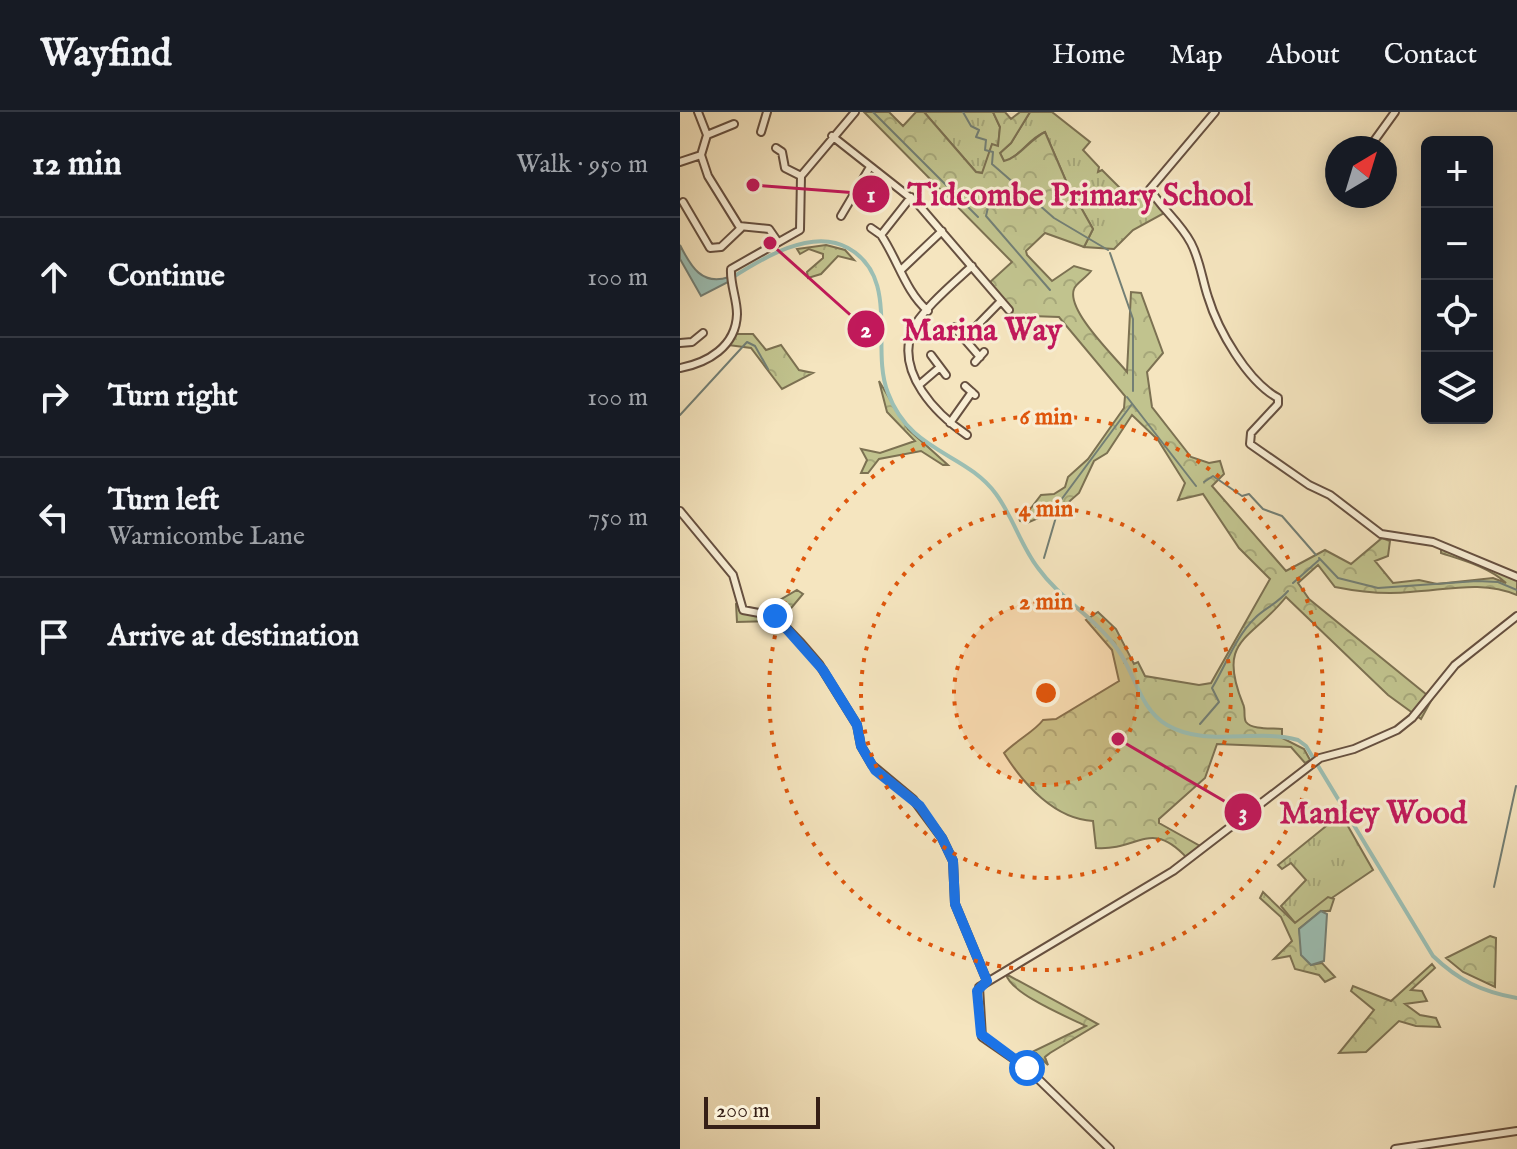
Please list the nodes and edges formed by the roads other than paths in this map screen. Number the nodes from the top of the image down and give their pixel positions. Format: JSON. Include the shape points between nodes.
{"nodes":[{"id":1,"x":698,"y":112,"type":"edge"},
{"id":2,"x":767,"y":112,"type":"edge"},
{"id":3,"x":855,"y":112,"type":"edge"},
{"id":4,"x":1215,"y":112,"type":"edge"},
{"id":5,"x":1395,"y":112,"type":"edge"},
{"id":6,"x":732,"y":128,"type":"dead end"},
{"id":7,"x":766,"y":129,"type":"dead end"},
{"id":8,"x":707,"y":135,"type":"junction"},
{"id":9,"x":832,"y":136,"type":"junction"},
{"id":10,"x":1378,"y":136,"type":"edge"},
{"id":11,"x":781,"y":148,"type":"dead end"},
{"id":12,"x":701,"y":155,"type":"junction"},
{"id":13,"x":680,"y":162,"type":"edge"},
{"id":14,"x":870,"y":167,"type":"junction"},
{"id":15,"x":801,"y":176,"type":"junction"},
{"id":16,"x":911,"y":197,"type":"junction"},
{"id":17,"x":686,"y":205,"type":"dead end"},
{"id":18,"x":840,"y":216,"type":"dead end"},
{"id":19,"x":741,"y":228,"type":"junction"},
{"id":20,"x":871,"y":228,"type":"dead end"},
{"id":21,"x":942,"y":231,"type":"junction"},
{"id":22,"x":882,"y":237,"type":"junction"},
{"id":23,"x":778,"y":242,"type":"junction"},
{"id":24,"x":972,"y":266,"type":"junction"},
{"id":25,"x":902,"y":269,"type":"junction"},
{"id":26,"x":1001,"y":301,"type":"junction"},
{"id":27,"x":1009,"y":310,"type":"dead end"},
{"id":28,"x":928,"y":311,"type":"junction"},
{"id":29,"x":954,"y":327,"type":"dead end"},
{"id":30,"x":703,"y":336,"type":"dead end"},
{"id":31,"x":964,"y":339,"type":"junction"},
{"id":32,"x":680,"y":343,"type":"edge"},
{"id":33,"x":931,"y":355,"type":"dead end"},
{"id":34,"x":980,"y":357,"type":"dead end"},
{"id":35,"x":940,"y":367,"type":"junction"},
{"id":36,"x":680,"y":368,"type":"edge"},
{"id":37,"x":946,"y":375,"type":"dead end"},
{"id":38,"x":919,"y":385,"type":"junction"},
{"id":39,"x":965,"y":386,"type":"dead end"},
{"id":40,"x":950,"y":423,"type":"junction"},
{"id":41,"x":967,"y":435,"type":"dead end"},
{"id":42,"x":680,"y":511,"type":"edge"},
{"id":43,"x":1517,"y":577,"type":"edge"},
{"id":44,"x":1517,"y":616,"type":"edge"},
{"id":45,"x":987,"y":981,"type":"junction"},
{"id":46,"x":1517,"y":1131,"type":"edge"},
{"id":47,"x":1110,"y":1149,"type":"edge"},
{"id":48,"x":1395,"y":1149,"type":"edge"}],
"edges":[{"from":1,"to":8,"type":"street"},
{"from":2,"to":7,"type":"street"},
{"from":3,"to":9,"type":"street"},
{"from":4,"to":43,"type":"street","via":[[1150,189],[1192,244],[1207,296],[1226,334],[1252,374],[1278,398],[1251,433],[1250,444],[1381,534],[1433,542]]},
{"from":5,"to":10,"type":"street"},
{"from":6,"to":8,"type":"street"},
{"from":8,"to":12,"type":"street"},
{"from":9,"to":14,"type":"street"},
{"from":9,"to":15,"type":"street"},
{"from":11,"to":15,"type":"street","via":[[785,168]]},
{"from":12,"to":13,"type":"street"},
{"from":12,"to":19,"type":"street","via":[[713,191]]},
{"from":14,"to":16,"type":"street"},
{"from":14,"to":18,"type":"street"},
{"from":15,"to":23,"type":"street","via":[[801,228]]},
{"from":16,"to":21,"type":"street"},
{"from":16,"to":22,"type":"street"},
{"from":17,"to":19,"type":"street","via":[[710,248],[721,247]]},
{"from":19,"to":23,"type":"street","via":[[769,229]]},
{"from":20,"to":22,"type":"street"},
{"from":21,"to":24,"type":"street"},
{"from":21,"to":25,"type":"street"},
{"from":22,"to":25,"type":"street"},
{"from":23,"to":36,"type":"street","via":[[735,264],[731,278],[736,321],[707,362]]},
{"from":24,"to":26,"type":"street"},
{"from":24,"to":28,"type":"street"},
{"from":25,"to":28,"type":"street","via":[[911,296]]},
{"from":26,"to":27,"type":"street"},
{"from":26,"to":31,"type":"street"},
{"from":28,"to":38,"type":"street","via":[[911,336]]},
{"from":29,"to":31,"type":"street"},
{"from":30,"to":32,"type":"street"},
{"from":31,"to":34,"type":"street"},
{"from":33,"to":35,"type":"street"},
{"from":35,"to":37,"type":"street"},
{"from":35,"to":38,"type":"street"},
{"from":38,"to":40,"type":"street"},
{"from":39,"to":40,"type":"street","via":[[973,393]]},
{"from":40,"to":41,"type":"street"},
{"from":42,"to":45,"type":"street","via":[[733,575],[743,610],[775,616],[801,643],[857,725],[861,746],[875,770],[913,799],[928,818],[953,861],[955,904]]},
{"from":44,"to":45,"type":"street","via":[[1455,665],[1397,730],[1310,764],[1173,871]]},
{"from":45,"to":47,"type":"street","via":[[977,991],[982,1037],[1027,1068]]},
{"from":46,"to":48,"type":"street"}]}
